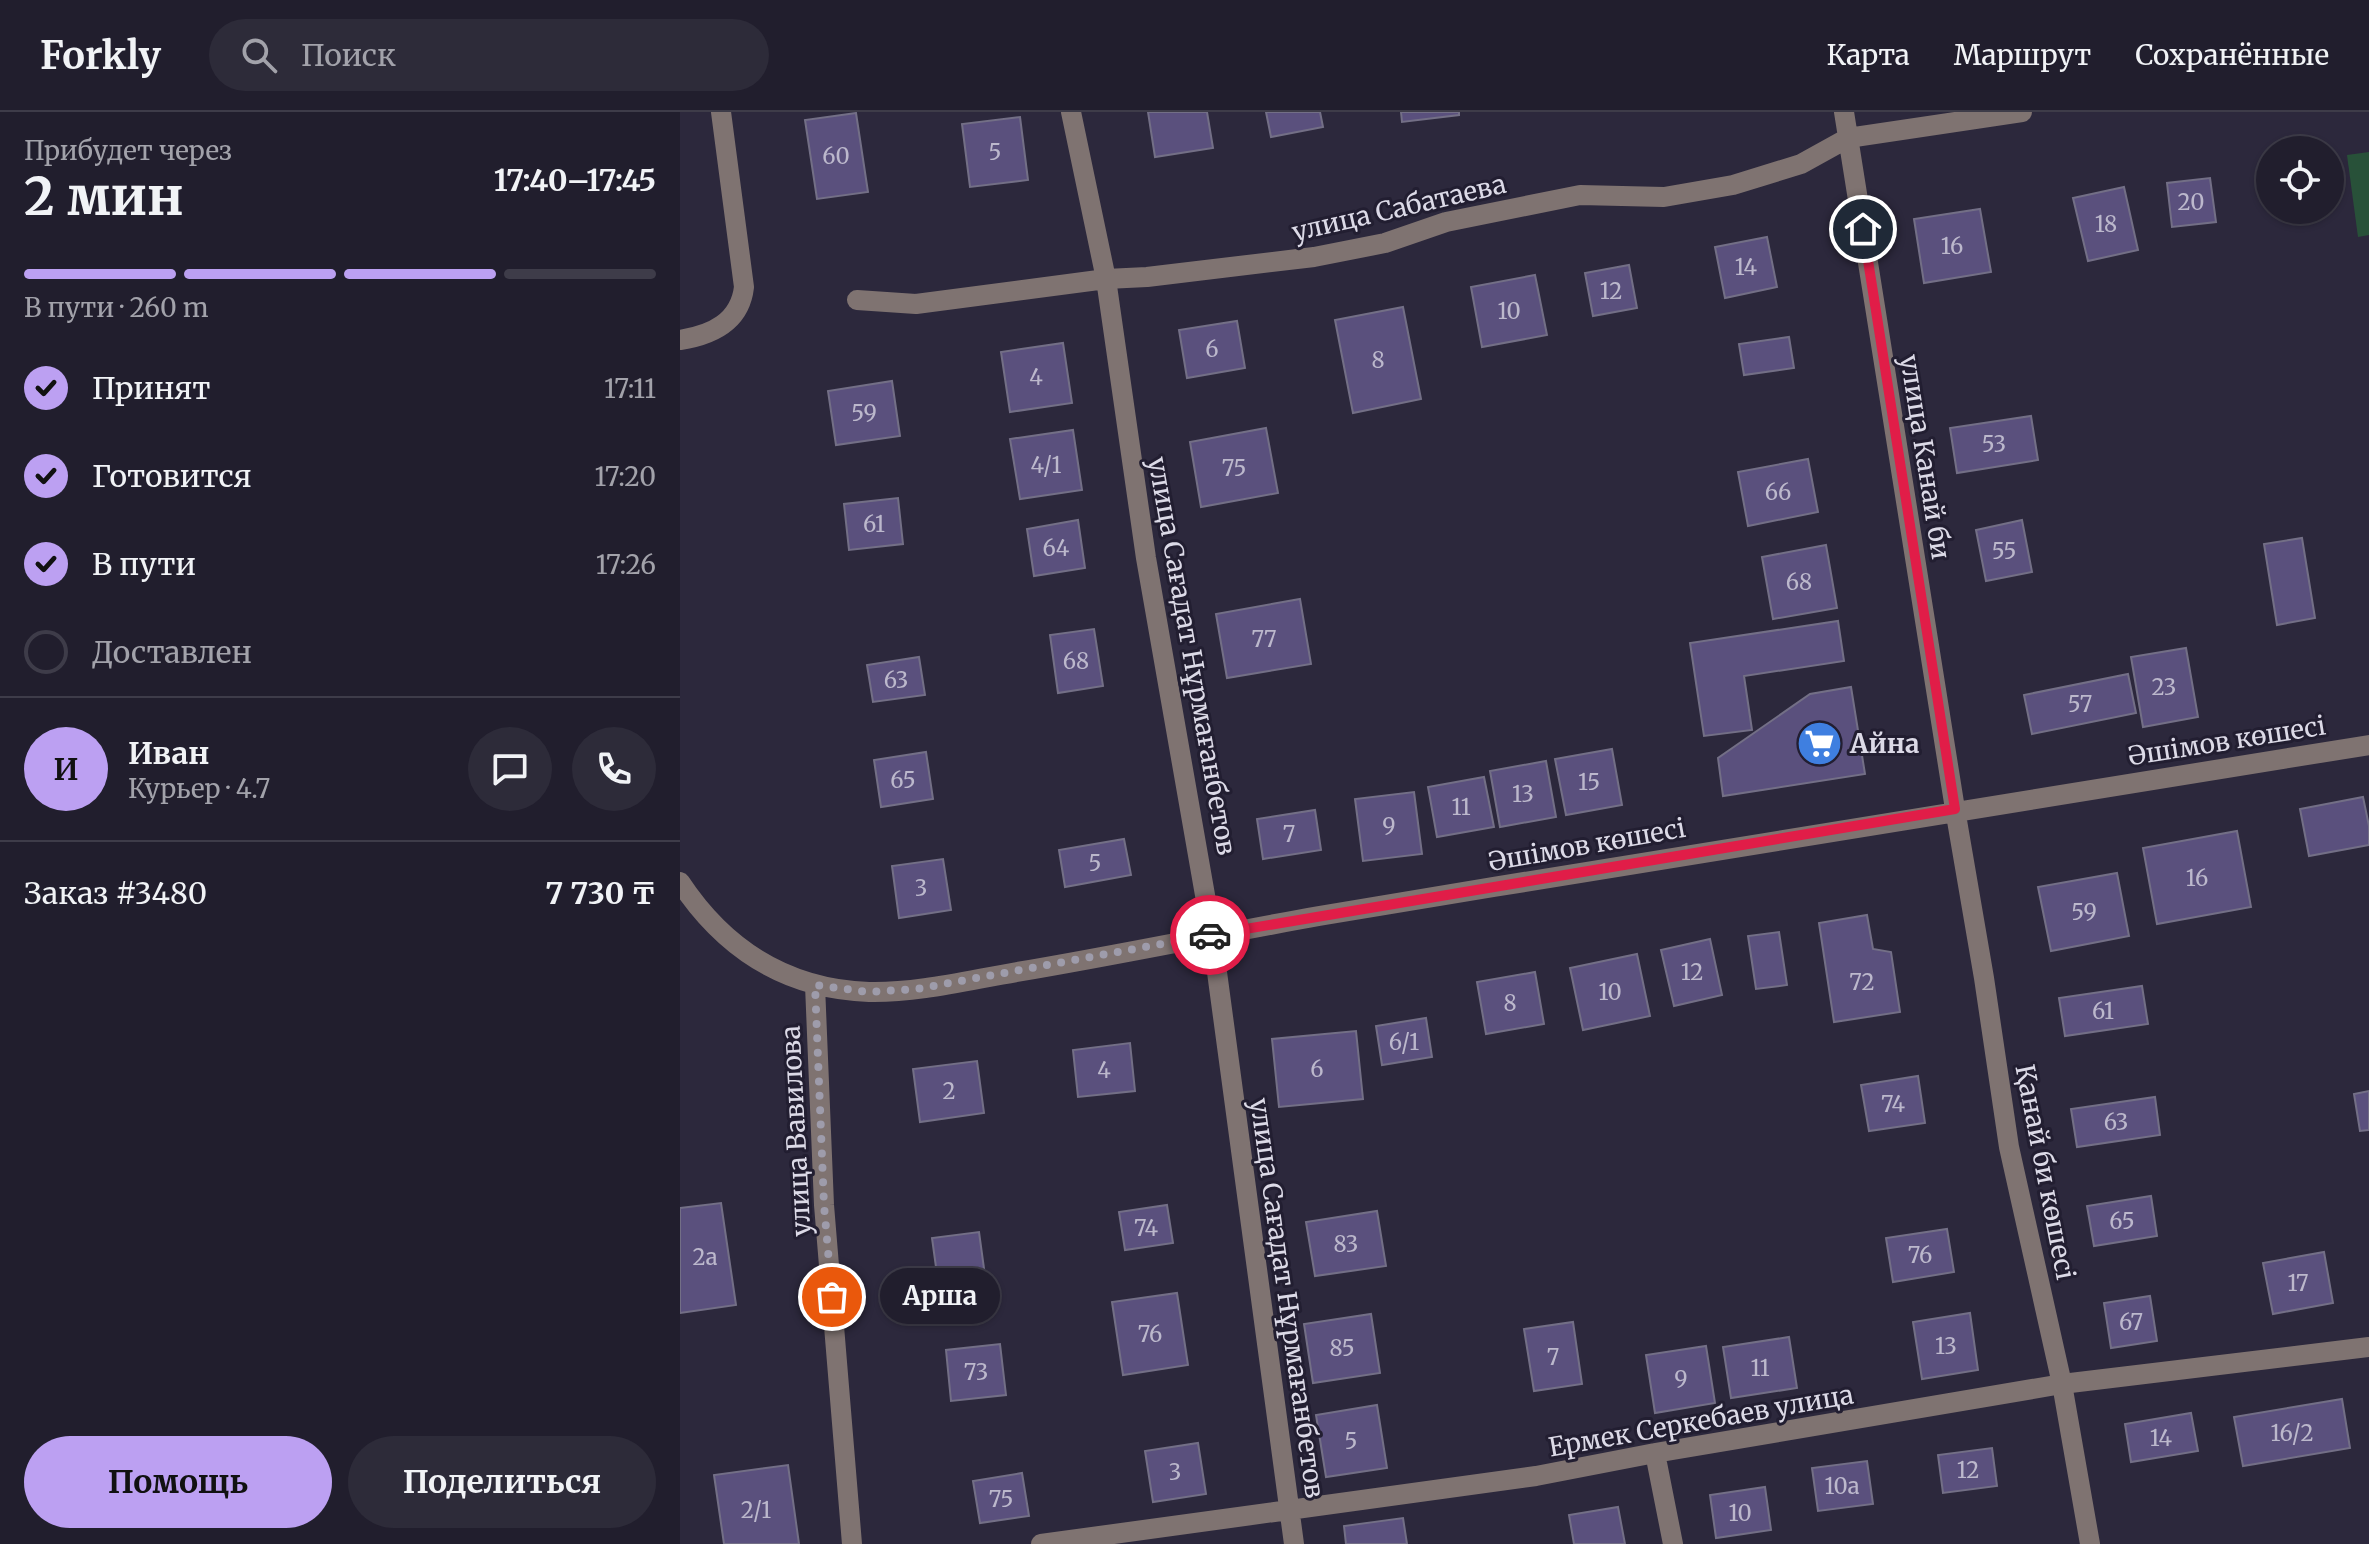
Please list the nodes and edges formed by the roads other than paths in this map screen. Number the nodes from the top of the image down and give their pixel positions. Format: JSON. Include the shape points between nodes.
{"nodes":[{"id":1,"x":721,"y":112,"type":"edge"},
{"id":2,"x":1071,"y":112,"type":"edge"},
{"id":3,"x":1844,"y":112,"type":"edge"},
{"id":4,"x":2022,"y":112,"type":"edge"},
{"id":5,"x":1848,"y":138,"type":"junction"},
{"id":6,"x":1106,"y":279,"type":"junction"},
{"id":7,"x":857,"y":300,"type":"dead end"},
{"id":8,"x":680,"y":340,"type":"edge"},
{"id":9,"x":2369,"y":745,"type":"edge"},
{"id":10,"x":1955,"y":809,"type":"junction"},
{"id":11,"x":680,"y":882,"type":"edge"},
{"id":12,"x":1212,"y":935,"type":"junction"},
{"id":13,"x":815,"y":985,"type":"junction"},
{"id":14,"x":2369,"y":1347,"type":"edge"},
{"id":15,"x":2062,"y":1384,"type":"junction"},
{"id":16,"x":1655,"y":1453,"type":"junction"},
{"id":17,"x":1289,"y":1509,"type":"junction"},
{"id":18,"x":852,"y":1544,"type":"edge"},
{"id":19,"x":1041,"y":1544,"type":"edge"},
{"id":20,"x":1294,"y":1544,"type":"edge"},
{"id":21,"x":1673,"y":1544,"type":"edge"},
{"id":22,"x":2090,"y":1544,"type":"edge"}],
"edges":[{"from":1,"to":8,"type":"street","via":[[743,297],[730,322]]},
{"from":2,"to":6,"type":"street","name":"улица Сағадат Нұрмағанбетов"},
{"from":3,"to":5,"type":"street","name":"улица Канай би"},
{"from":4,"to":5,"type":"street"},
{"from":5,"to":6,"type":"street","name":"улица Сабатаева","via":[[1801,164],[1733,185],[1664,197],[1580,195],[1446,222],[1385,243],[1314,257]]},
{"from":5,"to":10,"type":"street","name":"улица Канай би"},
{"from":6,"to":7,"type":"street","name":"улица Сабатаева","via":[[916,304]]},
{"from":6,"to":12,"type":"street","name":"улица Сағадат Нұрмағанбетов","via":[[1146,558]]},
{"from":9,"to":10,"type":"street","name":"Әшімов көшесі"},
{"from":10,"to":12,"type":"street","name":"Әшімов көшесі"},
{"from":10,"to":15,"type":"street","name":"Қанай би көшесі","via":[[2009,1147]]},
{"from":11,"to":13,"type":"street","via":[[714,927],[741,950],[775,971]]},
{"from":12,"to":13,"type":"street","name":"Әшімов көшесі","via":[[917,989],[868,992]]},
{"from":12,"to":17,"type":"street","name":"улица Сағадат Нұрмағанбетов"},
{"from":13,"to":18,"type":"street","name":"улица Вавилова","via":[[824,1205]]},
{"from":14,"to":15,"type":"street","name":"Ермек Серкебаев улица"},
{"from":15,"to":16,"type":"street","name":"Ермек Серкебаев улица"},
{"from":15,"to":22,"type":"street","name":"Қанай би көшесі"},
{"from":16,"to":17,"type":"street","name":"Ермек Серкебаев улица","via":[[1536,1476]]},
{"from":16,"to":21,"type":"street"},
{"from":17,"to":19,"type":"street","name":"Ермек Серкебаев улица"},
{"from":17,"to":20,"type":"street","name":"улица Сағадат Нұрмағанбетов"}]}
